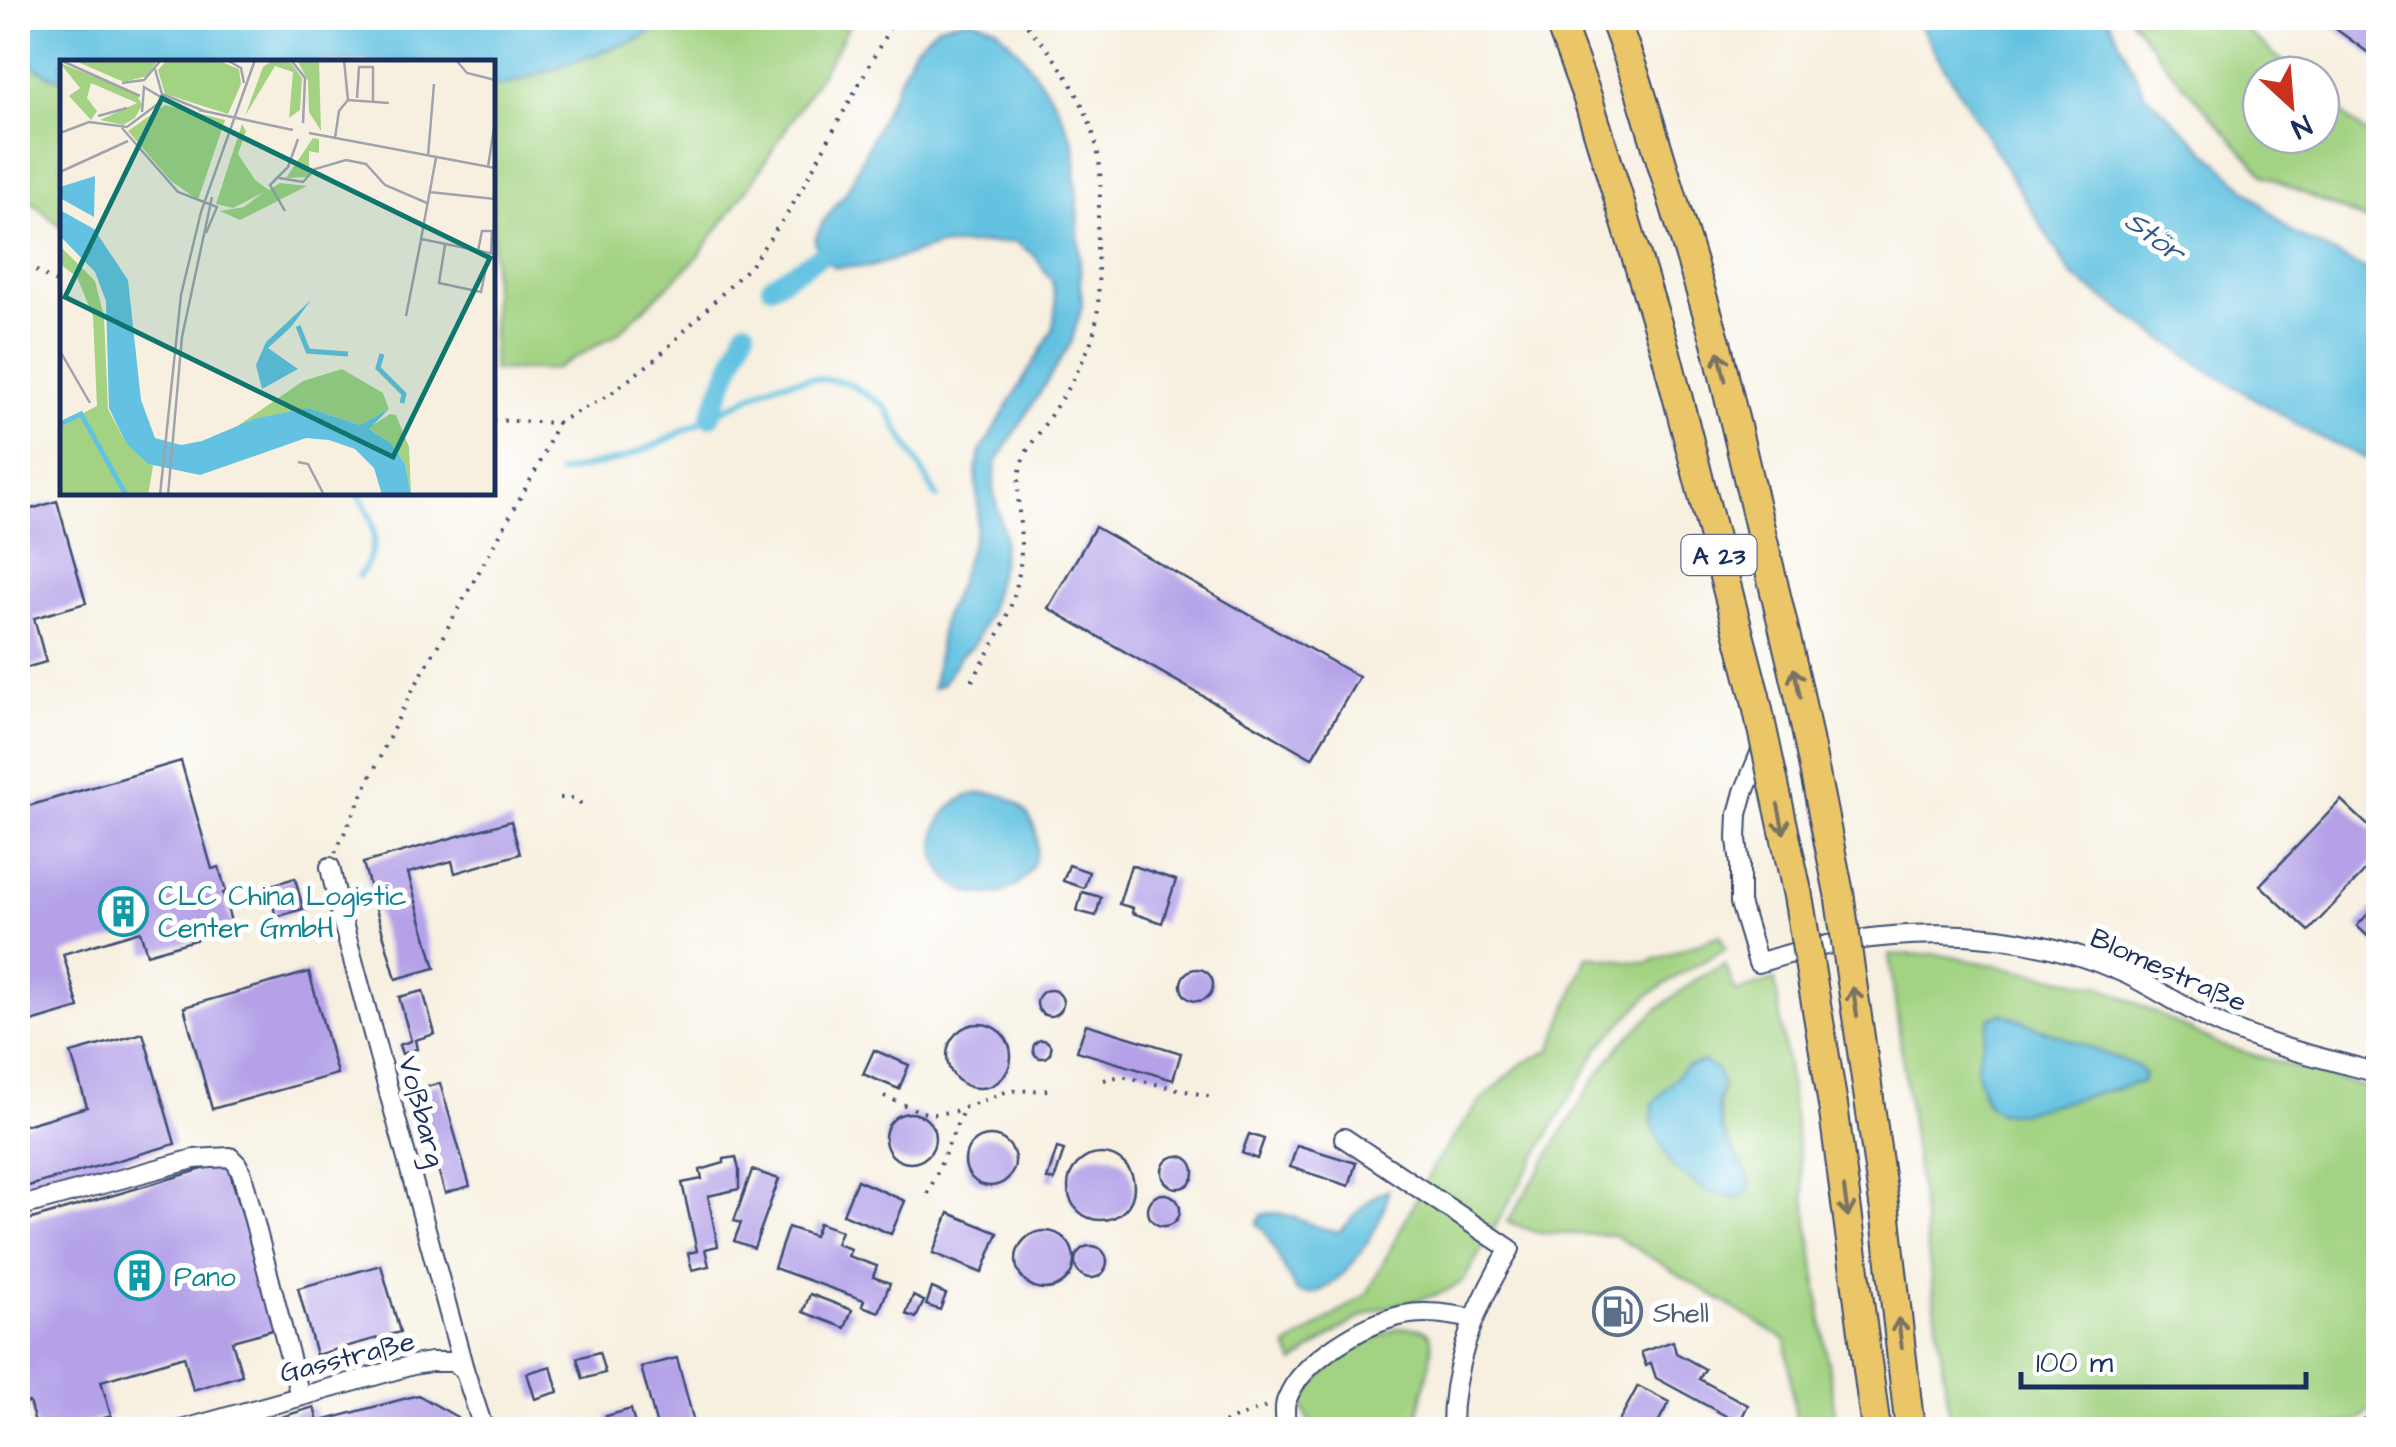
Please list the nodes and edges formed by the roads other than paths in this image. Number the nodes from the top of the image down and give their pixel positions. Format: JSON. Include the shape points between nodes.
{"nodes":[{"id":1,"x":1558,"y":18,"type":"edge"},
{"id":2,"x":1570,"y":18,"type":"edge"},
{"id":3,"x":1614,"y":18,"type":"edge"},
{"id":4,"x":330,"y":867,"type":"road end"},
{"id":5,"x":2378,"y":1073,"type":"edge"},
{"id":6,"x":1344,"y":1138,"type":"dead end"},
{"id":7,"x":18,"y":1207,"type":"edge"},
{"id":8,"x":1474,"y":1319,"type":"junction"},
{"id":9,"x":464,"y":1369,"type":"junction"},
{"id":10,"x":300,"y":1396,"type":"junction"},
{"id":11,"x":2378,"y":1426,"type":"edge"},
{"id":12,"x":181,"y":1430,"type":"edge"},
{"id":13,"x":484,"y":1430,"type":"edge"},
{"id":14,"x":1286,"y":1430,"type":"edge"},
{"id":15,"x":1452,"y":1430,"type":"edge"},
{"id":16,"x":1876,"y":1430,"type":"edge"},
{"id":17,"x":1910,"y":1430,"type":"edge"},
{"id":18,"x":2370,"y":1430,"type":"edge"}],
"edges":[{"from":1,"to":16,"type":"highway","number":"A 23","one_way":true,"bridge":true,"via":[[1666,353],[1750,677],[1798,896],[1833,1105]]},
{"from":2,"to":5,"type":"street","name":"Blomestraße","via":[[1694,406],[1772,724],[1738,814],[1740,902],[1758,963],[1863,938],[1999,938],[2124,973],[2213,1022]]},
{"from":17,"to":3,"type":"highway","number":"A 23","one_way":true,"bridge":true,"via":[[1839,893],[1798,689],[1716,342]]},
{"from":4,"to":9,"type":"street","name":"Voßbarg"},
{"from":6,"to":8,"type":"street","via":[[1510,1249]]},
{"from":7,"to":10,"type":"street","via":[[194,1159],[230,1158],[242,1174]]},
{"from":8,"to":14,"type":"street","via":[[1402,1315],[1338,1345],[1305,1372],[1285,1401]]},
{"from":8,"to":15,"type":"street","via":[[1457,1373]]},
{"from":9,"to":10,"type":"street","name":"Gasstraße","via":[[431,1362]]},
{"from":9,"to":13,"type":"street"},
{"from":10,"to":12,"type":"street","name":"Gasstraße"},
{"from":11,"to":18,"type":"main road"}]}
